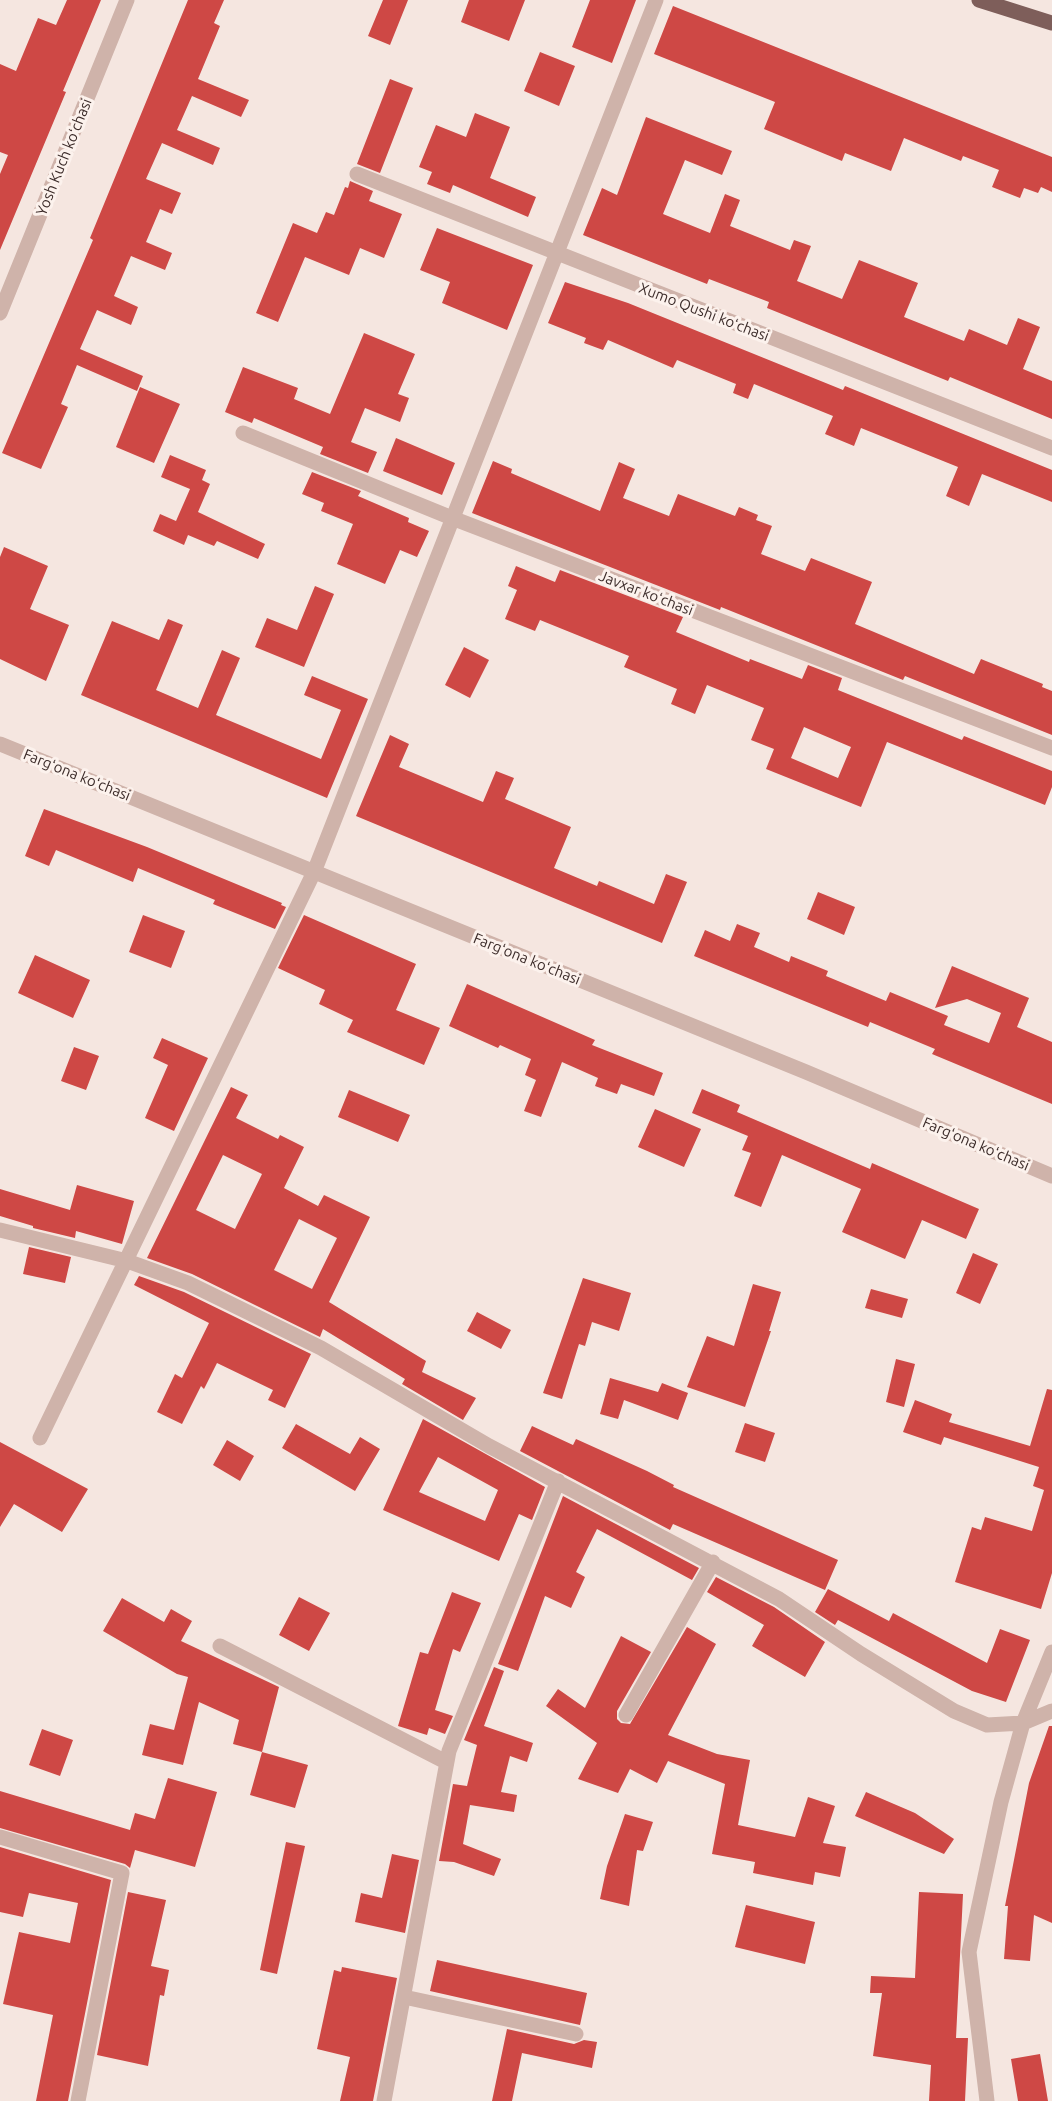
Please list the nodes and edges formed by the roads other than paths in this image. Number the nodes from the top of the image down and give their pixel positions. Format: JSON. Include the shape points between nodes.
{"nodes":[{"id":1,"x":127,"y":0,"type":"edge"},
{"id":2,"x":656,"y":0,"type":"edge"},
{"id":3,"x":979,"y":0,"type":"edge"},
{"id":4,"x":1052,"y":23,"type":"edge"},
{"id":5,"x":357,"y":174,"type":"dead end"},
{"id":6,"x":555,"y":253,"type":"junction"},
{"id":7,"x":0,"y":313,"type":"edge"},
{"id":8,"x":243,"y":433,"type":"dead end"},
{"id":9,"x":1052,"y":448,"type":"edge"},
{"id":10,"x":452,"y":518,"type":"junction"},
{"id":11,"x":0,"y":744,"type":"edge"},
{"id":12,"x":1052,"y":748,"type":"edge"},
{"id":13,"x":314,"y":872,"type":"junction"},
{"id":14,"x":1052,"y":1176,"type":"edge"},
{"id":15,"x":0,"y":1230,"type":"edge"},
{"id":16,"x":127,"y":1261,"type":"junction"},
{"id":17,"x":40,"y":1437,"type":"dead end"},
{"id":18,"x":558,"y":1481,"type":"junction"},
{"id":19,"x":713,"y":1562,"type":"junction"},
{"id":20,"x":220,"y":1646,"type":"dead end"},
{"id":21,"x":1052,"y":1652,"type":"edge"},
{"id":22,"x":1052,"y":1711,"type":"edge"},
{"id":23,"x":626,"y":1715,"type":"dead end"},
{"id":24,"x":1023,"y":1723,"type":"junction"},
{"id":25,"x":446,"y":1762,"type":"junction"},
{"id":26,"x":0,"y":1837,"type":"edge"},
{"id":27,"x":404,"y":1996,"type":"junction"},
{"id":28,"x":576,"y":2034,"type":"dead end"},
{"id":29,"x":78,"y":2101,"type":"edge"},
{"id":30,"x":384,"y":2101,"type":"edge"},
{"id":31,"x":987,"y":2101,"type":"edge"}],
"edges":[{"from":1,"to":7,"type":"street","name":"Yosh Kuch koʻchasi"},
{"from":2,"to":6,"type":"street"},
{"from":3,"to":4,"type":"main road"},
{"from":5,"to":6,"type":"street","name":"Xumo Qushi koʻchasi"},
{"from":6,"to":9,"type":"street","name":"Xumo Qushi koʻchasi"},
{"from":6,"to":10,"type":"street"},
{"from":8,"to":10,"type":"street","name":"Javxar koʻchasi"},
{"from":10,"to":12,"type":"street","name":"Javxar koʻchasi"},
{"from":10,"to":13,"type":"street"},
{"from":11,"to":13,"type":"street","name":"Fargʻona koʻchasi"},
{"from":13,"to":14,"type":"street","name":"Fargʻona koʻchasi"},
{"from":13,"to":16,"type":"street"},
{"from":15,"to":16,"type":"street"},
{"from":16,"to":17,"type":"street"},
{"from":16,"to":18,"type":"street","via":[[188,1283],[321,1348],[489,1446]]},
{"from":18,"to":19,"type":"street"},
{"from":18,"to":25,"type":"street"},
{"from":19,"to":23,"type":"street"},
{"from":19,"to":24,"type":"street","via":[[779,1599],[954,1711],[987,1725]]},
{"from":20,"to":25,"type":"street"},
{"from":21,"to":24,"type":"street"},
{"from":22,"to":24,"type":"street"},
{"from":24,"to":31,"type":"street","via":[[1001,1802],[969,1952]]},
{"from":25,"to":27,"type":"street"},
{"from":26,"to":29,"type":"street","via":[[122,1873]]},
{"from":27,"to":28,"type":"street"},
{"from":27,"to":30,"type":"street"}]}
